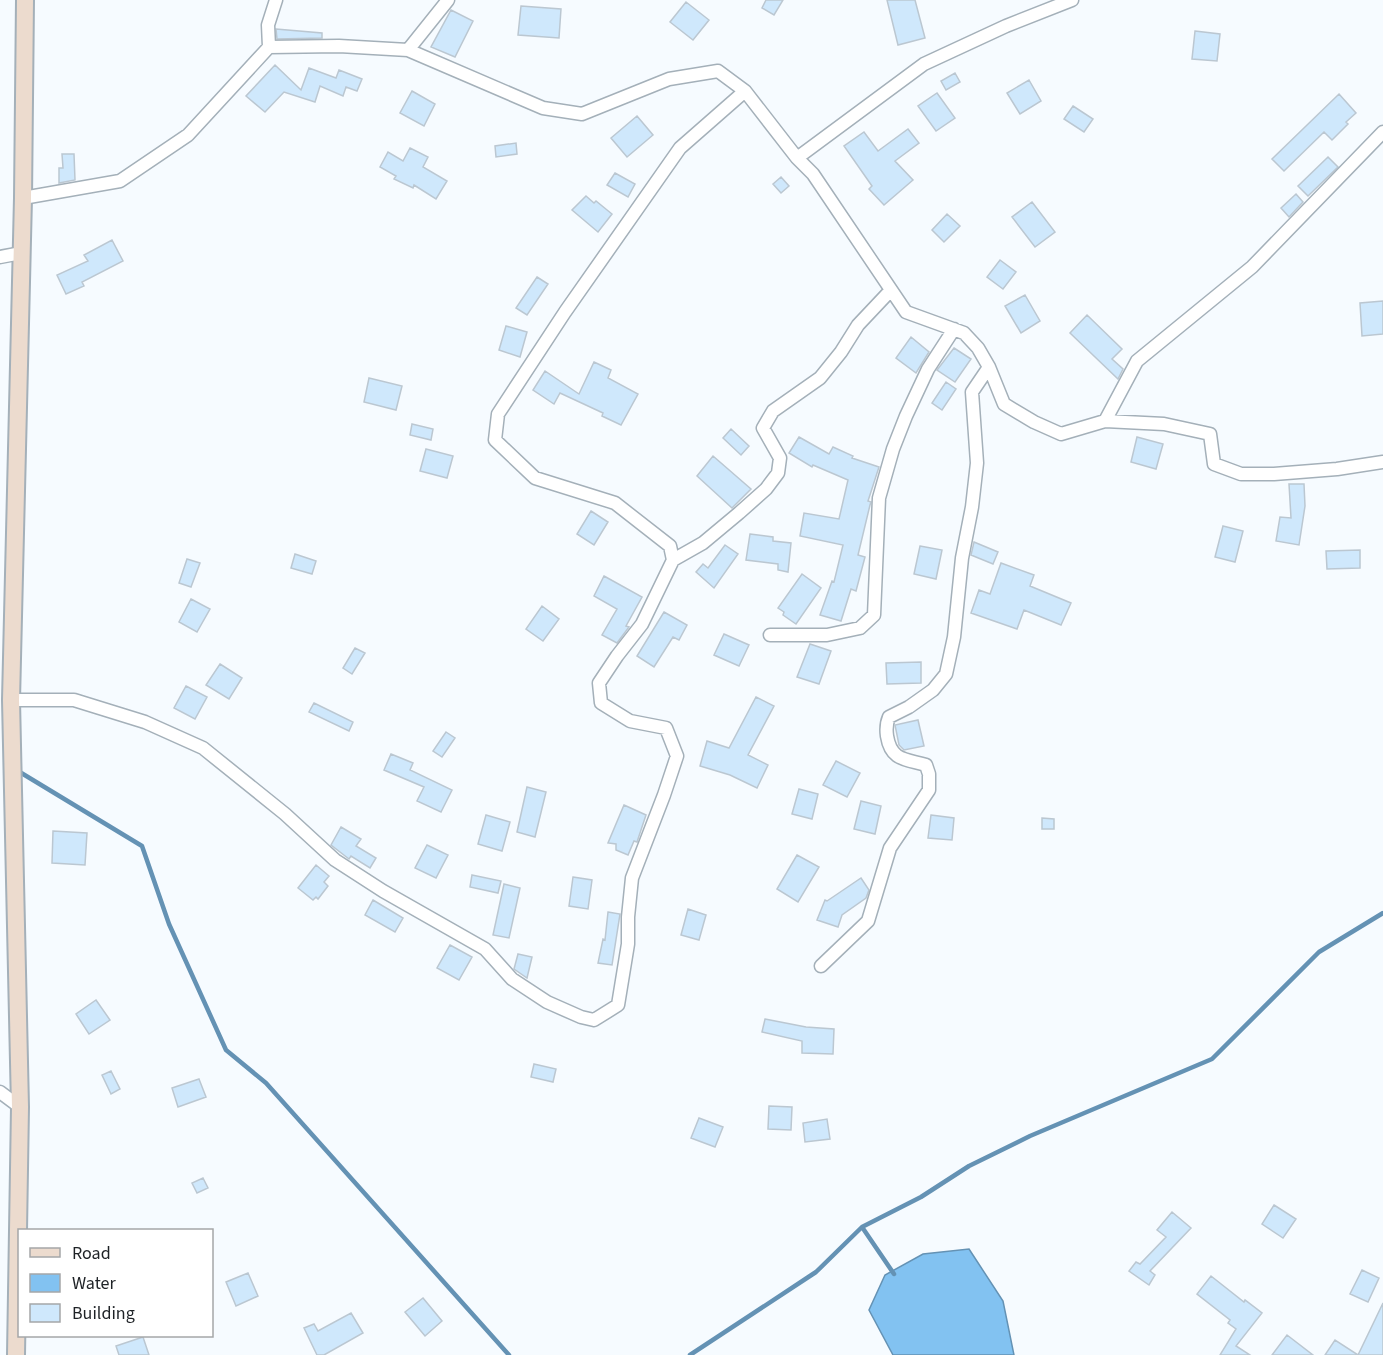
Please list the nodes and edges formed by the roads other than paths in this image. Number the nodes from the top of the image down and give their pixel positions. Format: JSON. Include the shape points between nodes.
{"nodes":[{"id":1,"x":25,"y":0,"type":"edge"},
{"id":2,"x":276,"y":0,"type":"edge"},
{"id":3,"x":448,"y":0,"type":"edge"},
{"id":4,"x":1072,"y":0,"type":"edge"},
{"id":5,"x":269,"y":46,"type":"junction"},
{"id":6,"x":408,"y":50,"type":"junction"},
{"id":7,"x":745,"y":92,"type":"junction"},
{"id":8,"x":1383,"y":132,"type":"edge"},
{"id":9,"x":797,"y":158,"type":"junction"},
{"id":10,"x":23,"y":198,"type":"junction"},
{"id":11,"x":21,"y":253,"type":"junction"},
{"id":12,"x":0,"y":257,"type":"edge"},
{"id":13,"x":891,"y":290,"type":"junction"},
{"id":14,"x":954,"y":329,"type":"junction"},
{"id":15,"x":989,"y":367,"type":"junction"},
{"id":16,"x":1105,"y":421,"type":"junction"},
{"id":17,"x":1383,"y":462,"type":"edge"},
{"id":18,"x":673,"y":560,"type":"junction"},
{"id":19,"x":7,"y":602,"type":"edge"},
{"id":20,"x":770,"y":635,"type":"dead end"},
{"id":21,"x":11,"y":700,"type":"junction"},
{"id":22,"x":821,"y":966,"type":"dead end"},
{"id":23,"x":0,"y":1092,"type":"edge"},
{"id":24,"x":20,"y":1107,"type":"junction"},
{"id":25,"x":18,"y":1229,"type":"edge"},
{"id":26,"x":18,"y":1231,"type":"edge"},
{"id":27,"x":16,"y":1355,"type":"edge"}],
"edges":[{"from":1,"to":10,"type":"main road"},
{"from":2,"to":5,"type":"street","via":[[268,25]]},
{"from":3,"to":6,"type":"street"},
{"from":4,"to":9,"type":"street","via":[[924,64]]},
{"from":5,"to":6,"type":"street"},
{"from":5,"to":10,"type":"street","via":[[188,135],[120,181]]},
{"from":6,"to":7,"type":"street","via":[[543,108],[582,114],[669,79],[718,71]]},
{"from":7,"to":9,"type":"street"},
{"from":7,"to":18,"type":"street","via":[[680,148],[498,414],[495,440],[535,478],[615,502],[670,546]]},
{"from":8,"to":16,"type":"street","via":[[1252,267],[1137,361]]},
{"from":9,"to":13,"type":"street","via":[[813,174]]},
{"from":10,"to":11,"type":"main road"},
{"from":11,"to":12,"type":"street"},
{"from":11,"to":19,"type":"main road"},
{"from":13,"to":14,"type":"street","via":[[906,312]]},
{"from":13,"to":18,"type":"street","via":[[858,325],[820,378],[774,411],[763,428],[780,458],[778,473],[766,489],[703,543]]},
{"from":14,"to":15,"type":"street","via":[[964,333],[978,348]]},
{"from":14,"to":20,"type":"street","via":[[928,369],[906,416],[885,479],[879,509],[874,615],[860,628],[827,635]]},
{"from":15,"to":16,"type":"street","via":[[1004,404],[1034,422],[1061,434]]},
{"from":15,"to":22,"type":"street","via":[[972,393],[977,463],[946,674],[933,690],[889,717],[886,725],[889,748],[895,756],[926,765],[928,790],[890,848],[868,921]]},
{"from":16,"to":17,"type":"street","via":[[1164,424],[1210,434],[1214,465],[1241,474],[1327,470]]},
{"from":18,"to":21,"type":"street","via":[[642,624],[599,683],[601,704],[630,721],[666,728],[677,756],[633,878],[618,1005],[594,1020],[547,1002],[512,980],[485,949],[335,860],[203,748],[145,722],[74,700]]},
{"from":19,"to":21,"type":"main road"},
{"from":21,"to":24,"type":"main road"},
{"from":23,"to":24,"type":"street"},
{"from":24,"to":25,"type":"main road"},
{"from":26,"to":27,"type":"main road"}]}
